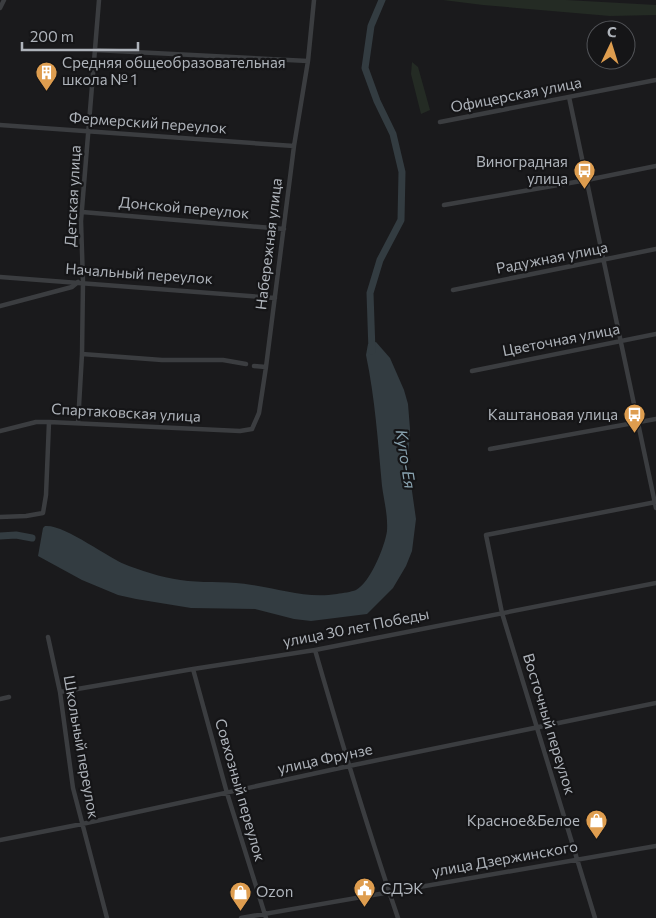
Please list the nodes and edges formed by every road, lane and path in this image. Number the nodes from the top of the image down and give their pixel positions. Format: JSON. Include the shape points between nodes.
{"nodes":[{"id":1,"x":4,"y":0,"type":"edge"},
{"id":2,"x":99,"y":0,"type":"edge"},
{"id":3,"x":314,"y":0,"type":"edge"},
{"id":4,"x":0,"y":8,"type":"edge"},
{"id":5,"x":95,"y":50,"type":"junction"},
{"id":6,"x":308,"y":61,"type":"junction"},
{"id":7,"x":656,"y":80,"type":"edge"},
{"id":8,"x":568,"y":97,"type":"junction"},
{"id":9,"x":440,"y":122,"type":"dead end"},
{"id":10,"x":0,"y":125,"type":"edge"},
{"id":11,"x":89,"y":131,"type":"junction"},
{"id":12,"x":294,"y":146,"type":"junction"},
{"id":13,"x":656,"y":166,"type":"edge"},
{"id":14,"x":587,"y":180,"type":"junction"},
{"id":15,"x":444,"y":205,"type":"dead end"},
{"id":16,"x":82,"y":212,"type":"junction"},
{"id":17,"x":284,"y":229,"type":"junction"},
{"id":18,"x":656,"y":249,"type":"edge"},
{"id":19,"x":604,"y":260,"type":"junction"},
{"id":20,"x":0,"y":277,"type":"edge"},
{"id":21,"x":80,"y":282,"type":"junction"},
{"id":22,"x":453,"y":290,"type":"dead end"},
{"id":23,"x":275,"y":298,"type":"junction"},
{"id":24,"x":0,"y":306,"type":"edge"},
{"id":25,"x":656,"y":334,"type":"edge"},
{"id":26,"x":619,"y":341,"type":"junction"},
{"id":27,"x":82,"y":354,"type":"junction"},
{"id":28,"x":246,"y":364,"type":"dead end"},
{"id":29,"x":254,"y":366,"type":"dead end"},
{"id":30,"x":266,"y":367,"type":"junction"},
{"id":31,"x":472,"y":371,"type":"dead end"},
{"id":32,"x":656,"y":419,"type":"edge"},
{"id":33,"x":50,"y":422,"type":"junction"},
{"id":34,"x":78,"y":423,"type":"junction"},
{"id":35,"x":637,"y":423,"type":"junction"},
{"id":36,"x":252,"y":429,"type":"joint"},
{"id":37,"x":0,"y":430,"type":"edge"},
{"id":38,"x":490,"y":449,"type":"dead end"},
{"id":39,"x":655,"y":502,"type":"edge"},
{"id":40,"x":656,"y":508,"type":"edge"},
{"id":41,"x":0,"y":517,"type":"edge"},
{"id":42,"x":656,"y":583,"type":"edge"},
{"id":43,"x":502,"y":613,"type":"junction"},
{"id":44,"x":48,"y":637,"type":"dead end"},
{"id":45,"x":315,"y":650,"type":"junction"},
{"id":46,"x":192,"y":668,"type":"junction"},
{"id":47,"x":60,"y":692,"type":"junction"},
{"id":48,"x":9,"y":697,"type":"dead end"},
{"id":49,"x":0,"y":699,"type":"edge"},
{"id":50,"x":656,"y":703,"type":"edge"},
{"id":51,"x":536,"y":726,"type":"junction"},
{"id":52,"x":349,"y":766,"type":"junction"},
{"id":53,"x":227,"y":793,"type":"junction"},
{"id":54,"x":82,"y":824,"type":"junction"},
{"id":55,"x":0,"y":840,"type":"edge"},
{"id":56,"x":656,"y":846,"type":"edge"},
{"id":57,"x":577,"y":859,"type":"junction"},
{"id":58,"x":388,"y":892,"type":"junction"},
{"id":59,"x":265,"y":916,"type":"edge"},
{"id":60,"x":108,"y":918,"type":"edge"},
{"id":61,"x":241,"y":918,"type":"edge"},
{"id":62,"x":398,"y":918,"type":"edge"},
{"id":63,"x":595,"y":918,"type":"edge"}],
"edges":[{"from":1,"to":4,"type":"street"},
{"from":2,"to":5,"type":"street","name":"Детская улица"},
{"from":3,"to":6,"type":"street","name":"Набережная улица"},
{"from":5,"to":6,"type":"street"},
{"from":5,"to":11,"type":"street","name":"Детская улица"},
{"from":6,"to":12,"type":"street","name":"Набережная улица"},
{"from":7,"to":8,"type":"street","name":"Офицерская улица"},
{"from":8,"to":9,"type":"street","name":"Офицерская улица"},
{"from":8,"to":14,"type":"street"},
{"from":10,"to":11,"type":"street","name":"Фермерский переулок"},
{"from":11,"to":12,"type":"street","name":"Фермерский переулок"},
{"from":11,"to":16,"type":"street","name":"Детская улица"},
{"from":12,"to":17,"type":"street","name":"Набережная улица"},
{"from":13,"to":14,"type":"street"},
{"from":14,"to":15,"type":"street"},
{"from":14,"to":19,"type":"street"},
{"from":16,"to":17,"type":"street","name":"Донской переулок"},
{"from":16,"to":21,"type":"street","name":"Детская улица"},
{"from":17,"to":23,"type":"street","name":"Набережная улица"},
{"from":18,"to":19,"type":"street","name":"Радужная улица"},
{"from":19,"to":22,"type":"street","name":"Радужная улица"},
{"from":19,"to":26,"type":"street"},
{"from":20,"to":21,"type":"street","name":"Начальный переулок"},
{"from":21,"to":23,"type":"street","name":"Начальный переулок"},
{"from":21,"to":24,"type":"street"},
{"from":21,"to":27,"type":"street","name":"Детская улица"},
{"from":23,"to":30,"type":"street","name":"Набережная улица"},
{"from":25,"to":26,"type":"street","name":"Цветочная улица"},
{"from":26,"to":31,"type":"street","name":"Цветочная улица"},
{"from":26,"to":35,"type":"street"},
{"from":27,"to":28,"type":"street","via":[[162,360],[223,360]]},
{"from":27,"to":34,"type":"street","name":"Детская улица"},
{"from":29,"to":30,"type":"street"},
{"from":30,"to":36,"type":"street","name":"Набережная улица","via":[[259,413]]},
{"from":32,"to":35,"type":"street"},
{"from":33,"to":34,"type":"street","name":"Спартаковская улица"},
{"from":33,"to":37,"type":"street","name":"Спартаковская улица"},
{"from":33,"to":41,"type":"street","via":[[43,513]]},
{"from":34,"to":36,"type":"street","name":"Спартаковская улица"},
{"from":35,"to":38,"type":"street"},
{"from":35,"to":39,"type":"street"},
{"from":39,"to":40,"type":"street"},
{"from":39,"to":43,"type":"street","name":"Восточный переулок","via":[[486,535]]},
{"from":42,"to":43,"type":"street","name":"улица 30 лет Победы"},
{"from":43,"to":45,"type":"street","name":"улица 30 лет Победы"},
{"from":43,"to":51,"type":"street","name":"Восточный переулок"},
{"from":44,"to":47,"type":"street","name":"Школьный переулок"},
{"from":45,"to":46,"type":"street","name":"улица 30 лет Победы"},
{"from":45,"to":52,"type":"street"},
{"from":46,"to":47,"type":"street","name":"улица 30 лет Победы"},
{"from":46,"to":53,"type":"street","name":"Совхозный переулок"},
{"from":47,"to":54,"type":"street","name":"Школьный переулок","via":[[73,788]]},
{"from":48,"to":49,"type":"street"},
{"from":50,"to":51,"type":"street","name":"улица Фрунзе"},
{"from":51,"to":52,"type":"street","name":"улица Фрунзе"},
{"from":51,"to":57,"type":"street","name":"Восточный переулок"},
{"from":52,"to":53,"type":"street","name":"улица Фрунзе"},
{"from":52,"to":58,"type":"street"},
{"from":53,"to":54,"type":"street","name":"улица Фрунзе"},
{"from":53,"to":59,"type":"street","name":"Совхозный переулок"},
{"from":54,"to":55,"type":"street","name":"улица Фрунзе"},
{"from":54,"to":60,"type":"street","name":"Школьный переулок"},
{"from":56,"to":57,"type":"street","name":"улица Дзержинского"},
{"from":57,"to":58,"type":"street","name":"улица Дзержинского"},
{"from":57,"to":63,"type":"street","name":"Восточный переулок"},
{"from":58,"to":59,"type":"street","name":"улица Дзержинского"},
{"from":58,"to":62,"type":"street"},
{"from":59,"to":61,"type":"street","name":"улица Дзержинского"}]}
